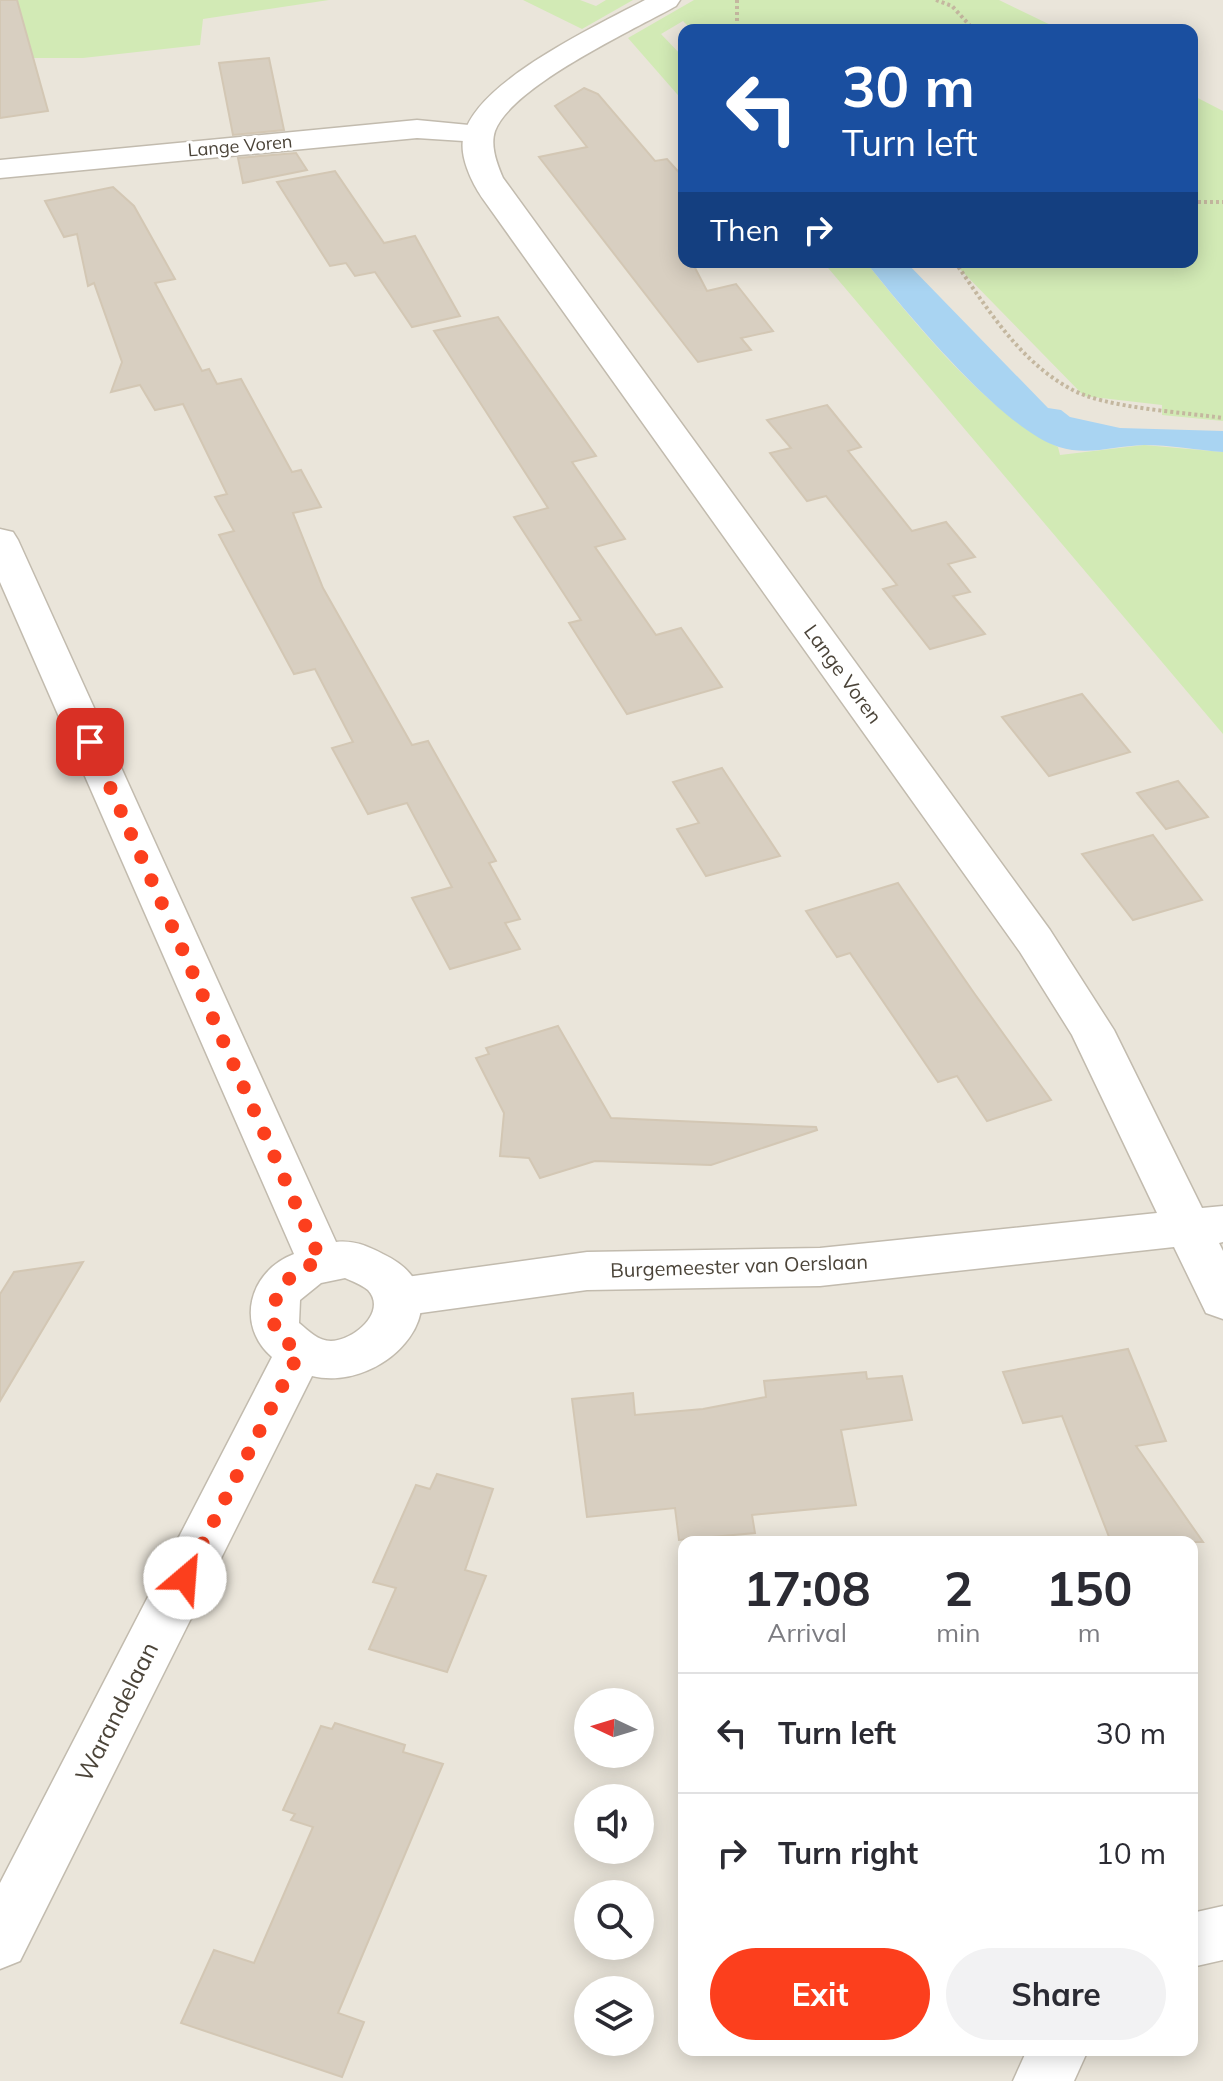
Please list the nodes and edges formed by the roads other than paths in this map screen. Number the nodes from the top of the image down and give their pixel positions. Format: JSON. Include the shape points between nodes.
{"nodes":[{"id":1,"x":666,"y":0,"type":"edge"},
{"id":2,"x":479,"y":133,"type":"junction"},
{"id":3,"x":0,"y":169,"type":"edge"},
{"id":4,"x":0,"y":540,"type":"edge"},
{"id":5,"x":1206,"y":1227,"type":"edge"},
{"id":6,"x":321,"y":1261,"type":"junction"},
{"id":7,"x":399,"y":1297,"type":"junction"},
{"id":8,"x":1223,"y":1300,"type":"edge"},
{"id":9,"x":299,"y":1353,"type":"junction"},
{"id":10,"x":1223,"y":1933,"type":"edge"},
{"id":11,"x":1198,"y":1939,"type":"edge"},
{"id":12,"x":0,"y":1942,"type":"edge"},
{"id":13,"x":1055,"y":2056,"type":"edge"},
{"id":14,"x":1043,"y":2081,"type":"edge"}],
"edges":[{"from":1,"to":2,"type":"street","via":[[519,84]]},
{"from":2,"to":3,"type":"street","name":"Lange Voren","via":[[417,129]]},
{"from":2,"to":5,"type":"street","name":"Lange Voren","via":[[481,162],[494,192],[1035,941]]},
{"from":4,"to":6,"type":"street"},
{"from":5,"to":7,"type":"street","name":"Burgemeester van Oerslaan","via":[[820,1267],[587,1271]]},
{"from":5,"to":8,"type":"street","name":"Lange Voren"},
{"from":6,"to":7,"type":"street","via":[[369,1264],[385,1275]]},
{"from":6,"to":9,"type":"street","via":[[293,1274],[273,1304],[276,1332]]},
{"from":7,"to":9,"type":"street","via":[[397,1322],[371,1350],[333,1361]]},
{"from":9,"to":12,"type":"street","name":"Warandelaan"},
{"from":10,"to":11,"type":"street"},
{"from":13,"to":14,"type":"street"}]}
